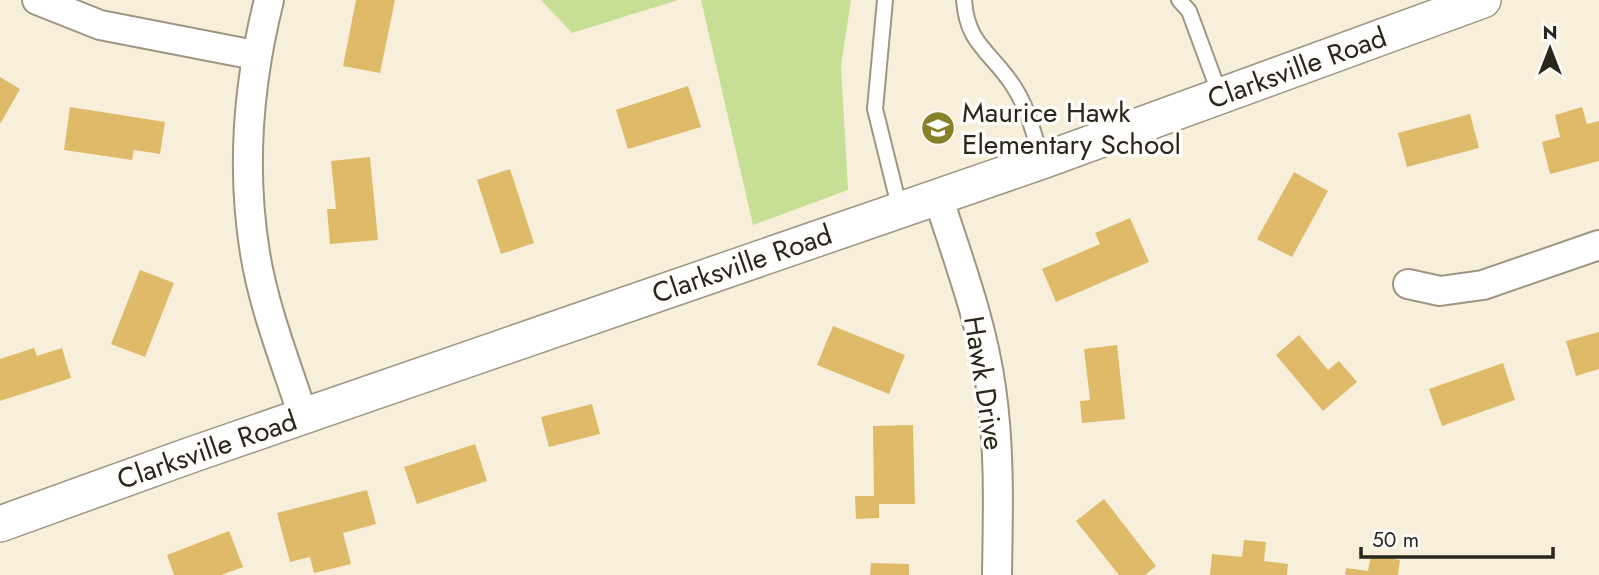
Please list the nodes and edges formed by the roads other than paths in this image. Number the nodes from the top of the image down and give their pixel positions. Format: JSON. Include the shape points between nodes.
{"nodes":[{"id":1,"x":37,"y":0,"type":"edge"},
{"id":2,"x":268,"y":0,"type":"edge"},
{"id":3,"x":885,"y":0,"type":"edge"},
{"id":4,"x":964,"y":0,"type":"edge"},
{"id":5,"x":1179,"y":0,"type":"edge"},
{"id":6,"x":1483,"y":0,"type":"edge"},
{"id":7,"x":255,"y":55,"type":"junction"},
{"id":8,"x":1220,"y":96,"type":"junction"},
{"id":9,"x":1042,"y":161,"type":"junction"},
{"id":10,"x":938,"y":197,"type":"junction"},
{"id":11,"x":900,"y":210,"type":"junction"},
{"id":12,"x":1599,"y":245,"type":"edge"},
{"id":13,"x":1408,"y":284,"type":"dead end"},
{"id":14,"x":303,"y":416,"type":"junction"},
{"id":15,"x":0,"y":524,"type":"edge"},
{"id":16,"x":997,"y":575,"type":"edge"}],
"edges":[{"from":1,"to":7,"type":"street","via":[[100,25]]},
{"from":2,"to":7,"type":"street"},
{"from":3,"to":11,"type":"lane","via":[[875,109]]},
{"from":4,"to":9,"type":"lane","via":[[972,36],[1013,84]]},
{"from":5,"to":8,"type":"lane","via":[[1189,11]]},
{"from":6,"to":8,"type":"street","name":"Clarksville Road"},
{"from":7,"to":14,"type":"street","via":[[247,118],[247,186],[255,254]]},
{"from":8,"to":9,"type":"street","name":"Clarksville Road"},
{"from":9,"to":10,"type":"street","name":"Clarksville Road"},
{"from":10,"to":11,"type":"street","name":"Clarksville Road"},
{"from":10,"to":16,"type":"street","name":"Hawk Drive","via":[[978,325],[991,387],[997,450]]},
{"from":11,"to":14,"type":"street","name":"Clarksville Road"},
{"from":12,"to":13,"type":"street","via":[[1483,285],[1440,292]]},
{"from":14,"to":15,"type":"street","name":"Clarksville Road"}]}
